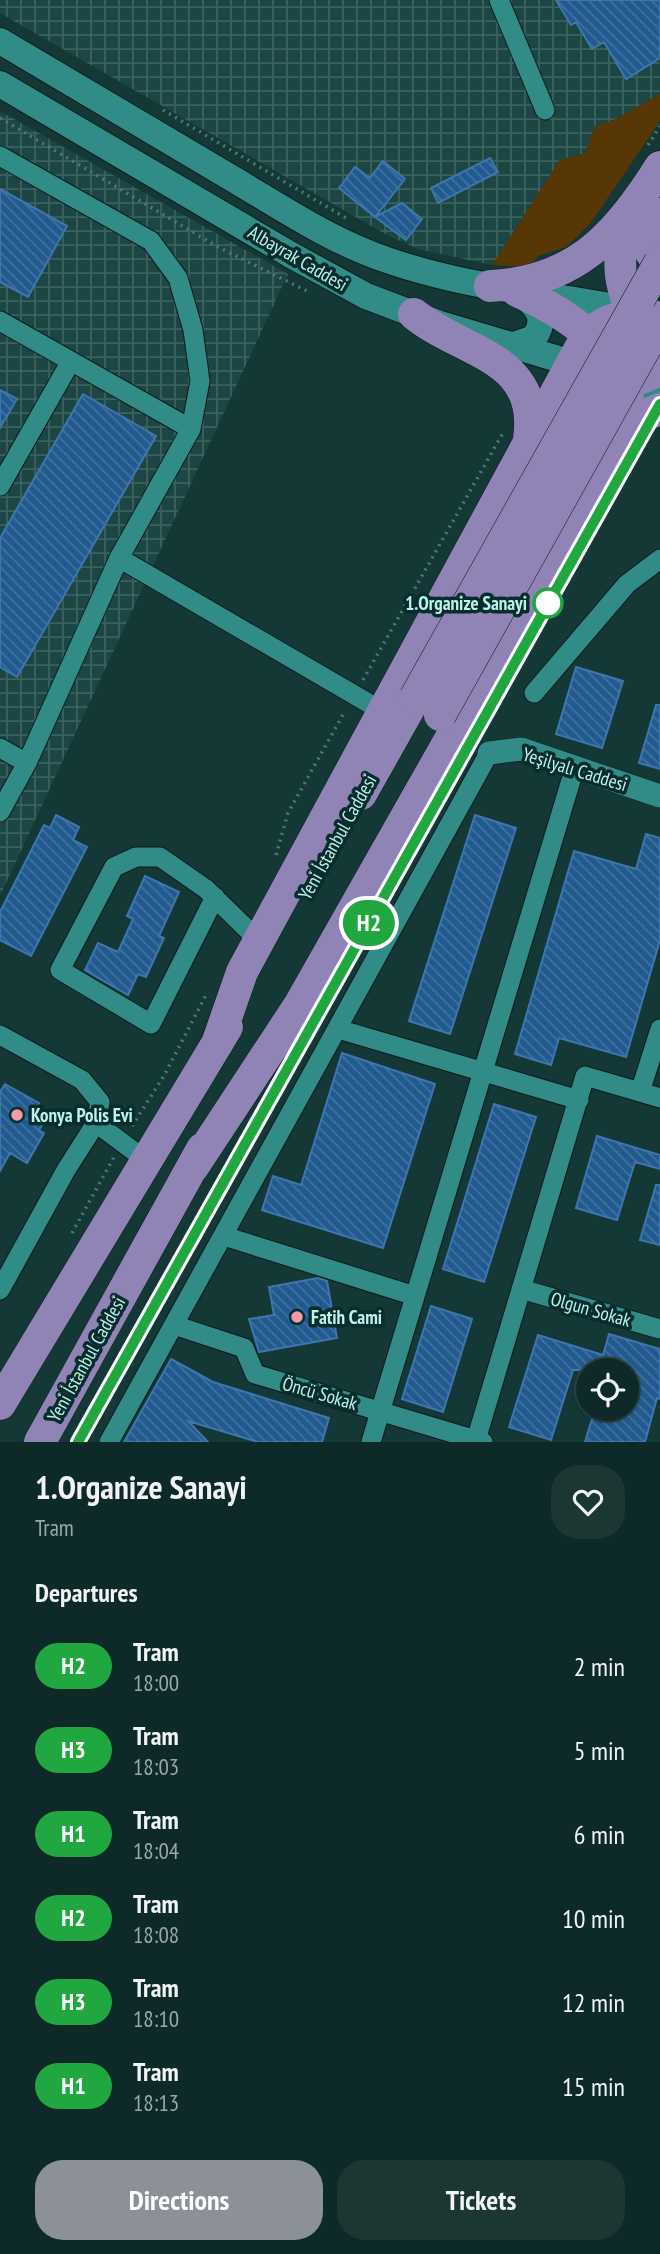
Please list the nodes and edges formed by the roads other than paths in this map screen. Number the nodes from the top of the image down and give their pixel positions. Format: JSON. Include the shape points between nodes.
{"nodes":[{"id":1,"x":499,"y":0,"type":"edge"},
{"id":2,"x":0,"y":41,"type":"edge"},
{"id":3,"x":0,"y":84,"type":"edge"},
{"id":4,"x":545,"y":110,"type":"dead end"},
{"id":5,"x":0,"y":156,"type":"edge"},
{"id":6,"x":652,"y":160,"type":"edge"},
{"id":7,"x":649,"y":208,"type":"edge"},
{"id":8,"x":660,"y":262,"type":"edge"},
{"id":9,"x":503,"y":289,"type":"junction"},
{"id":10,"x":414,"y":314,"type":"junction"},
{"id":11,"x":650,"y":320,"type":"edge"},
{"id":12,"x":0,"y":321,"type":"edge"},
{"id":13,"x":589,"y":335,"type":"junction"},
{"id":14,"x":514,"y":345,"type":"junction"},
{"id":15,"x":71,"y":361,"type":"junction"},
{"id":16,"x":572,"y":363,"type":"junction"},
{"id":17,"x":660,"y":370,"type":"edge"},
{"id":18,"x":622,"y":378,"type":"junction"},
{"id":19,"x":660,"y":389,"type":"edge"},
{"id":20,"x":660,"y":409,"type":"edge"},
{"id":21,"x":191,"y":429,"type":"junction"},
{"id":22,"x":626,"y":429,"type":"junction"},
{"id":23,"x":516,"y":437,"type":"junction"},
{"id":24,"x":598,"y":480,"type":"junction"},
{"id":25,"x":0,"y":486,"type":"edge"},
{"id":26,"x":119,"y":558,"type":"junction"},
{"id":27,"x":660,"y":559,"type":"edge"},
{"id":28,"x":534,"y":693,"type":"dead end"},
{"id":29,"x":427,"y":706,"type":"junction"},
{"id":30,"x":382,"y":711,"type":"junction"},
{"id":31,"x":0,"y":748,"type":"edge"},
{"id":32,"x":489,"y":753,"type":"joint"},
{"id":33,"x":27,"y":763,"type":"junction"},
{"id":34,"x":575,"y":767,"type":"junction"},
{"id":35,"x":660,"y":796,"type":"edge"},
{"id":36,"x":0,"y":812,"type":"edge"},
{"id":37,"x":215,"y":897,"type":"junction"},
{"id":38,"x":258,"y":941,"type":"junction"},
{"id":39,"x":660,"y":1028,"type":"edge"},
{"id":40,"x":338,"y":1029,"type":"junction"},
{"id":41,"x":0,"y":1035,"type":"edge"},
{"id":42,"x":217,"y":1044,"type":"junction"},
{"id":43,"x":483,"y":1070,"type":"junction"},
{"id":44,"x":640,"y":1092,"type":"junction"},
{"id":45,"x":660,"y":1098,"type":"edge"},
{"id":46,"x":579,"y":1100,"type":"junction"},
{"id":47,"x":96,"y":1124,"type":"junction"},
{"id":48,"x":134,"y":1152,"type":"junction"},
{"id":49,"x":192,"y":1167,"type":"junction"},
{"id":50,"x":224,"y":1236,"type":"junction"},
{"id":51,"x":522,"y":1289,"type":"junction"},
{"id":52,"x":0,"y":1290,"type":"edge"},
{"id":53,"x":415,"y":1296,"type":"junction"},
{"id":54,"x":174,"y":1325,"type":"junction"},
{"id":55,"x":660,"y":1329,"type":"edge"},
{"id":56,"x":0,"y":1404,"type":"edge"},
{"id":57,"x":381,"y":1410,"type":"junction"},
{"id":58,"x":480,"y":1441,"type":"edge"},
{"id":59,"x":40,"y":1442,"type":"edge"},
{"id":60,"x":109,"y":1442,"type":"edge"},
{"id":61,"x":371,"y":1442,"type":"edge"}],
"edges":[{"from":1,"to":4,"type":"street"},
{"from":2,"to":9,"type":"main road","via":[[330,235],[413,269]]},
{"from":3,"to":10,"type":"main road","name":"Albayrak Caddesi","via":[[341,284]]},
{"from":5,"to":21,"type":"street","via":[[151,241],[178,278],[193,330],[200,382]]},
{"from":6,"to":7,"type":"highway"},
{"from":7,"to":8,"type":"highway","via":[[650,251]]},
{"from":7,"to":9,"type":"highway","via":[[568,268]]},
{"from":7,"to":11,"type":"highway","via":[[620,251],[621,281]]},
{"from":8,"to":29,"type":"highway","name":"Yeni İstanbul Caddesi","bridge":true},
{"from":9,"to":11,"type":"main road","via":[[588,300]]},
{"from":9,"to":13,"type":"highway","via":[[562,315]]},
{"from":9,"to":14,"type":"main road","via":[[540,311],[542,321],[534,338]]},
{"from":10,"to":14,"type":"main road","name":"Albayrak Caddesi"},
{"from":10,"to":23,"type":"highway","via":[[443,335],[494,358],[514,376],[527,397],[530,428]]},
{"from":11,"to":13,"type":"highway","via":[[603,323]]},
{"from":11,"to":29,"type":"highway","name":"Yeni İstanbul Caddesi","bridge":true},
{"from":12,"to":15,"type":"street"},
{"from":13,"to":16,"type":"highway"},
{"from":13,"to":18,"type":"highway"},
{"from":14,"to":16,"type":"main road","name":"Albayrak Caddesi"},
{"from":15,"to":21,"type":"street"},
{"from":15,"to":25,"type":"street"},
{"from":16,"to":18,"type":"main road","name":"Albayrak Caddesi"},
{"from":16,"to":23,"type":"highway"},
{"from":17,"to":18,"type":"highway","via":[[642,378]]},
{"from":18,"to":19,"type":"main road","name":"Albayrak Caddesi"},
{"from":18,"to":22,"type":"highway","via":[[629,400]]},
{"from":20,"to":22,"type":"highway"},
{"from":21,"to":26,"type":"street"},
{"from":22,"to":24,"type":"highway"},
{"from":23,"to":24,"type":"highway","via":[[560,416],[588,420],[603,441]]},
{"from":23,"to":30,"type":"highway"},
{"from":24,"to":49,"type":"highway","via":[[300,1004]]},
{"from":26,"to":30,"type":"street"},
{"from":26,"to":33,"type":"street"},
{"from":27,"to":28,"type":"street","via":[[627,584]]},
{"from":29,"to":42,"type":"highway","name":"Yeni İstanbul Caddesi"},
{"from":29,"to":49,"type":"highway","name":"Yeni İstanbul Caddesi"},
{"from":30,"to":38,"type":"highway"},
{"from":31,"to":33,"type":"street"},
{"from":32,"to":34,"type":"street","name":"Yeşilyalı Caddesi","via":[[521,749]]},
{"from":32,"to":40,"type":"street"},
{"from":33,"to":36,"type":"street"},
{"from":34,"to":35,"type":"street","name":"Yeşilyalı Caddesi"},
{"from":34,"to":43,"type":"street"},
{"from":37,"to":37,"type":"street","via":[[160,857],[136,857],[114,867],[60,970],[151,1024]]},
{"from":37,"to":38,"type":"street"},
{"from":38,"to":42,"type":"highway","via":[[228,1005]]},
{"from":39,"to":44,"type":"street"},
{"from":40,"to":43,"type":"street"},
{"from":40,"to":50,"type":"street"},
{"from":41,"to":47,"type":"street","via":[[82,1080],[100,1102]]},
{"from":42,"to":48,"type":"highway","name":"Yeni İstanbul Caddesi"},
{"from":43,"to":46,"type":"street"},
{"from":43,"to":53,"type":"street"},
{"from":44,"to":45,"type":"street"},
{"from":44,"to":46,"type":"street","via":[[585,1076]]},
{"from":46,"to":51,"type":"street"},
{"from":47,"to":48,"type":"street"},
{"from":47,"to":52,"type":"street"},
{"from":48,"to":56,"type":"highway","name":"Yeni İstanbul Caddesi"},
{"from":49,"to":59,"type":"highway","name":"Yeni İstanbul Caddesi"},
{"from":50,"to":53,"type":"street"},
{"from":50,"to":54,"type":"street"},
{"from":51,"to":55,"type":"street","name":"Olgun Sokak"},
{"from":51,"to":58,"type":"street"},
{"from":53,"to":57,"type":"street"},
{"from":54,"to":57,"type":"street","name":"Öncü Sokak","via":[[244,1348],[255,1374]]},
{"from":54,"to":60,"type":"street"},
{"from":57,"to":58,"type":"street","name":"Öncü Sokak"},
{"from":57,"to":61,"type":"street"}]}
